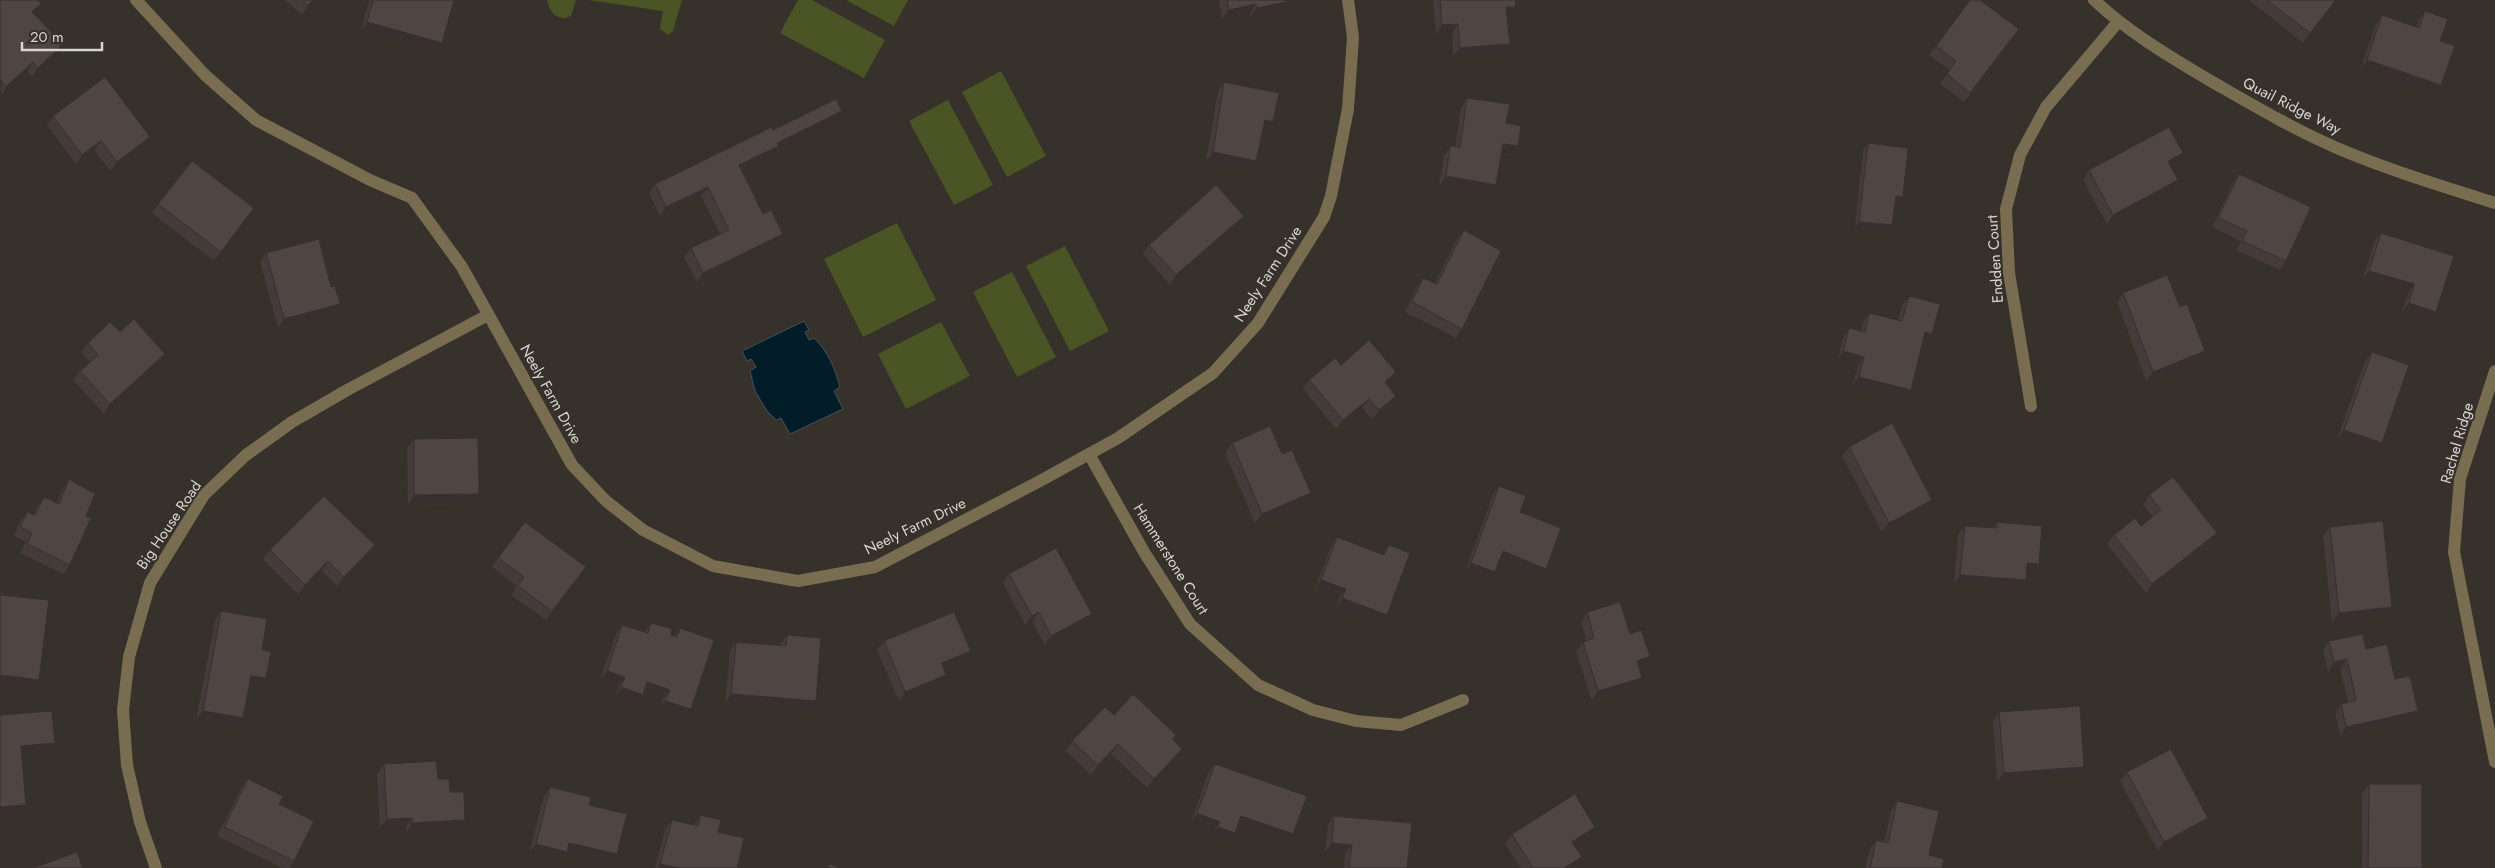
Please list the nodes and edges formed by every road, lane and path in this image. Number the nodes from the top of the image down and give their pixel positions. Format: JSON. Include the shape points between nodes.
{"nodes":[{"id":1,"x":136,"y":0,"type":"edge"},
{"id":2,"x":1348,"y":0,"type":"edge"},
{"id":3,"x":2094,"y":0,"type":"edge"},
{"id":4,"x":2118,"y":22,"type":"junction"},
{"id":5,"x":2495,"y":203,"type":"edge"},
{"id":6,"x":488,"y":315,"type":"junction"},
{"id":7,"x":2495,"y":371,"type":"edge"},
{"id":8,"x":2031,"y":406,"type":"dead end"},
{"id":9,"x":1089,"y":454,"type":"junction"},
{"id":10,"x":1463,"y":700,"type":"dead end"},
{"id":11,"x":2495,"y":762,"type":"edge"},
{"id":12,"x":156,"y":868,"type":"edge"}],
"edges":[{"from":1,"to":6,"type":"street","name":"Neely Farm Drive","via":[[205,76],[256,120],[370,180],[412,198],[462,267]]},
{"from":2,"to":9,"type":"street","name":"Neely Farm Drive","via":[[1353,37],[1348,109],[1324,217],[1258,323],[1213,373]]},
{"from":3,"to":4,"type":"street","name":"Quail Ridge Way"},
{"from":4,"to":5,"type":"street","name":"Quail Ridge Way","via":[[2263,111],[2337,148]]},
{"from":4,"to":8,"type":"street","name":"Endden Court","via":[[2046,107],[2020,155],[2006,209],[2009,273]]},
{"from":6,"to":9,"type":"street","name":"Neely Farm Drive","via":[[572,465],[606,501],[643,530],[713,566],[798,580],[875,567]]},
{"from":6,"to":12,"type":"street","name":"Big House Road","via":[[349,389],[292,422],[246,455],[204,495],[150,583],[129,657],[123,710],[127,765],[140,822]]},
{"from":7,"to":11,"type":"street","name":"Rachel Ridge","via":[[2460,479],[2454,552]]},
{"from":9,"to":10,"type":"street","name":"Hammerstone Court","via":[[1144,552],[1190,624],[1258,685],[1313,710],[1356,721],[1401,725]]}]}
